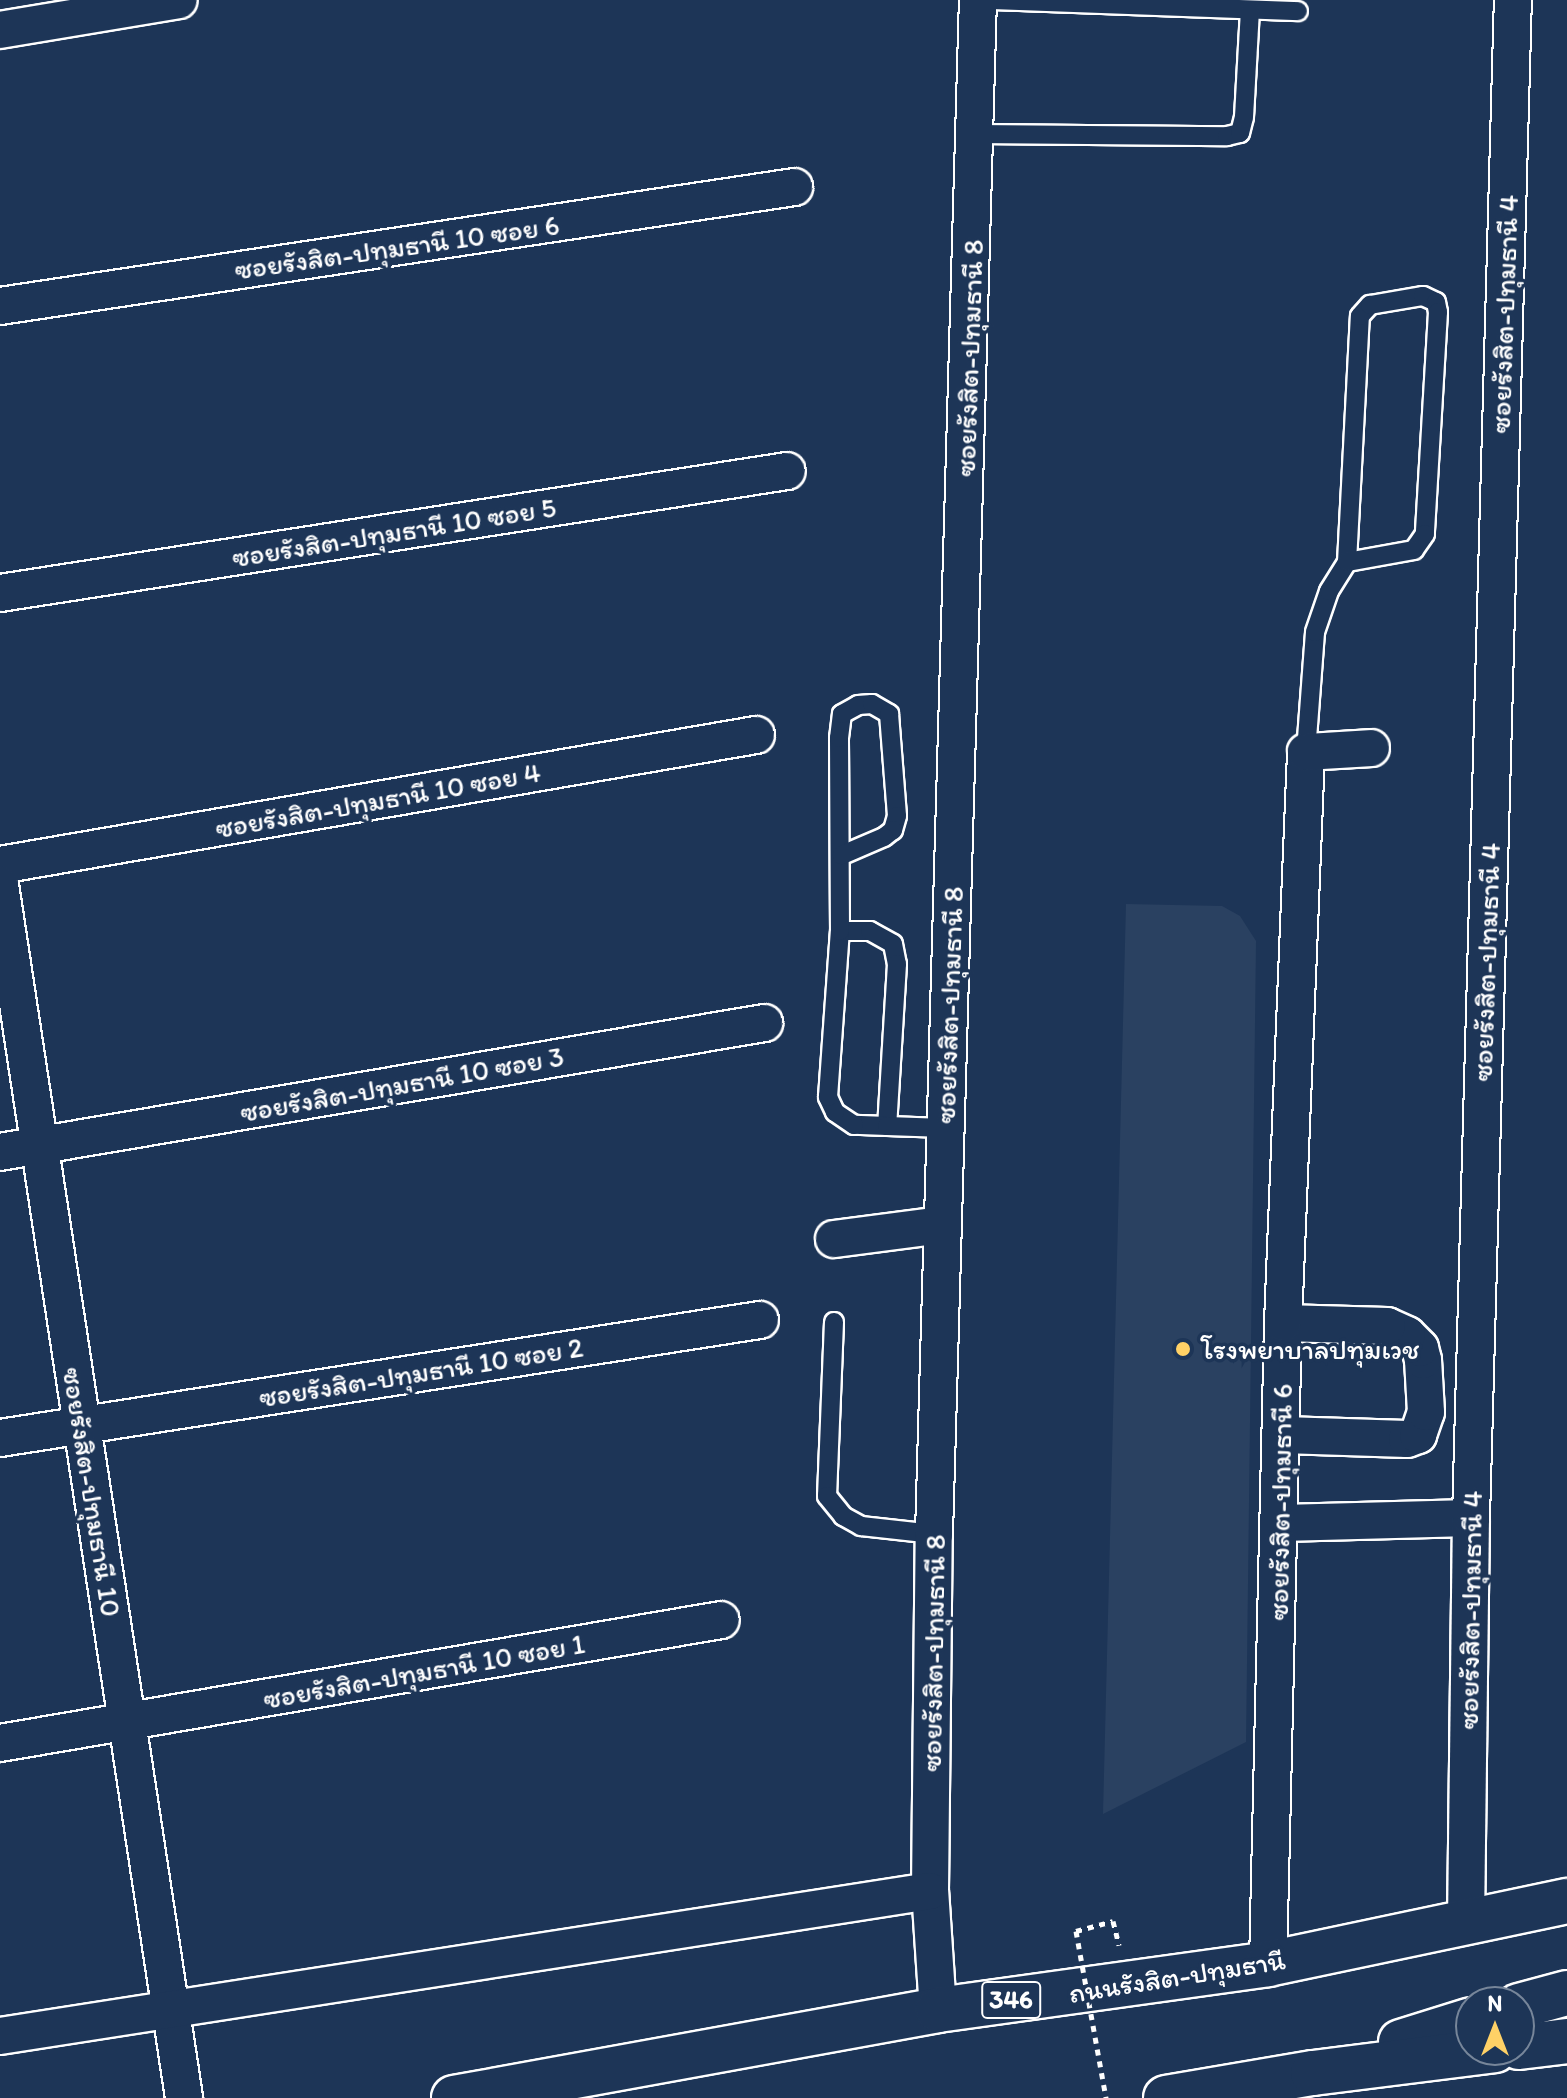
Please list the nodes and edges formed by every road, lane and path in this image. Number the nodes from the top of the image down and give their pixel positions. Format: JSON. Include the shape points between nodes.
{"nodes":[{"id":1,"x":179,"y":0,"type":"edge"},
{"id":2,"x":978,"y":0,"type":"edge"},
{"id":3,"x":994,"y":0,"type":"edge"},
{"id":4,"x":1513,"y":0,"type":"edge"},
{"id":5,"x":1250,"y":10,"type":"junction"},
{"id":6,"x":1298,"y":11,"type":"dead end"},
{"id":7,"x":0,"y":30,"type":"edge"},
{"id":8,"x":976,"y":134,"type":"junction"},
{"id":9,"x":794,"y":187,"type":"dead end"},
{"id":10,"x":0,"y":306,"type":"edge"},
{"id":11,"x":787,"y":471,"type":"dead end"},
{"id":12,"x":1347,"y":562,"type":"junction"},
{"id":13,"x":0,"y":593,"type":"edge"},
{"id":14,"x":756,"y":735,"type":"dead end"},
{"id":15,"x":1371,"y":748,"type":"dead end"},
{"id":16,"x":1306,"y":752,"type":"junction"},
{"id":17,"x":842,"y":855,"type":"junction"},
{"id":18,"x":0,"y":865,"type":"edge"},
{"id":19,"x":0,"y":885,"type":"edge"},
{"id":20,"x":840,"y":931,"type":"junction"},
{"id":21,"x":764,"y":1023,"type":"dead end"},
{"id":22,"x":887,"y":1126,"type":"junction"},
{"id":23,"x":945,"y":1128,"type":"junction"},
{"id":24,"x":40,"y":1145,"type":"junction"},
{"id":25,"x":0,"y":1152,"type":"edge"},
{"id":26,"x":942,"y":1225,"type":"junction"},
{"id":27,"x":834,"y":1239,"type":"dead end"},
{"id":28,"x":760,"y":1320,"type":"dead end"},
{"id":29,"x":834,"y":1322,"type":"dead end"},
{"id":30,"x":1283,"y":1323,"type":"junction"},
{"id":31,"x":81,"y":1425,"type":"junction"},
{"id":32,"x":1283,"y":1435,"type":"junction"},
{"id":33,"x":0,"y":1438,"type":"edge"},
{"id":34,"x":1471,"y":1518,"type":"junction"},
{"id":35,"x":1281,"y":1523,"type":"junction"},
{"id":36,"x":934,"y":1534,"type":"junction"},
{"id":37,"x":721,"y":1620,"type":"dead end"},
{"id":38,"x":126,"y":1722,"type":"junction"},
{"id":39,"x":0,"y":1743,"type":"edge"},
{"id":40,"x":930,"y":1891,"type":"junction"},
{"id":41,"x":1567,"y":1901,"type":"edge"},
{"id":42,"x":1466,"y":1924,"type":"junction"},
{"id":43,"x":1076,"y":1931,"type":"dead end"},
{"id":44,"x":1268,"y":1964,"type":"junction"},
{"id":45,"x":1567,"y":1993,"type":"edge"},
{"id":46,"x":1535,"y":2002,"type":"edge"},
{"id":47,"x":169,"y":2007,"type":"junction"},
{"id":48,"x":938,"y":2010,"type":"junction"},
{"id":49,"x":1455,"y":2025,"type":"edge"},
{"id":50,"x":0,"y":2036,"type":"edge"},
{"id":51,"x":1567,"y":2041,"type":"edge"},
{"id":52,"x":1535,"y":2045,"type":"edge"},
{"id":53,"x":1455,"y":2055,"type":"edge"},
{"id":54,"x":1313,"y":2073,"type":"junction"},
{"id":55,"x":1237,"y":2092,"type":"edge"},
{"id":56,"x":184,"y":2098,"type":"edge"},
{"id":57,"x":454,"y":2098,"type":"edge"},
{"id":58,"x":1106,"y":2098,"type":"edge"},
{"id":59,"x":1166,"y":2098,"type":"edge"}],
"edges":[{"from":1,"to":7,"type":"street"},
{"from":2,"to":8,"type":"street","name":"ซอยรังสิต-ปทุมธานี 8"},
{"from":3,"to":5,"type":"lane"},
{"from":4,"to":34,"type":"street","name":"ซอยรังสิต-ปทุมธานี 4"},
{"from":5,"to":6,"type":"lane"},
{"from":5,"to":8,"type":"lane","via":[[1240,133]]},
{"from":8,"to":23,"type":"street","name":"ซอยรังสิต-ปทุมธานี 8"},
{"from":9,"to":10,"type":"street","name":"ซอยรังสิต-ปทุมธานี 10 ซอย 6"},
{"from":11,"to":13,"type":"street","name":"ซอยรังสิต-ปทุมธานี 10 ซอย 5"},
{"from":12,"to":12,"type":"lane","via":[[1414,550],[1425,534],[1438,312],[1436,302],[1423,296],[1370,305],[1360,316]]},
{"from":12,"to":16,"type":"lane","via":[[1329,591],[1315,632]]},
{"from":14,"to":18,"type":"street","name":"ซอยรังสิต-ปทุมธานี 10 ซอย 4"},
{"from":15,"to":16,"type":"street"},
{"from":16,"to":30,"type":"street","name":"ซอยรังสิต-ปทุมธานี 6"},
{"from":17,"to":17,"type":"lane","via":[[842,714],[872,704],[889,714],[897,816],[884,837]]},
{"from":17,"to":20,"type":"lane"},
{"from":19,"to":24,"type":"street","name":"ซอยรังสิต-ปทุมธานี 10"},
{"from":20,"to":22,"type":"lane","via":[[828,1097],[835,1112],[854,1125]]},
{"from":20,"to":22,"type":"lane","via":[[870,931],[893,944],[897,964]]},
{"from":21,"to":24,"type":"street","name":"ซอยรังสิต-ปทุมธานี 10 ซอย 3"},
{"from":22,"to":23,"type":"lane"},
{"from":23,"to":26,"type":"street","name":"ซอยรังสิต-ปทุมธานี 8"},
{"from":24,"to":25,"type":"street","name":"ซอยรังสิต-ปทุมธานี 10 ซอย 3"},
{"from":24,"to":31,"type":"street","name":"ซอยรังสิต-ปทุมธานี 10"},
{"from":26,"to":27,"type":"street"},
{"from":26,"to":36,"type":"street","name":"ซอยรังสิต-ปทุมธานี 8"},
{"from":28,"to":31,"type":"street","name":"ซอยรังสิต-ปทุมธานี 10 ซอย 2"},
{"from":29,"to":36,"type":"lane","via":[[827,1496],[843,1516],[861,1526]]},
{"from":30,"to":32,"type":"street","name":"ซอยรังสิต-ปทุมธานี 6"},
{"from":30,"to":32,"type":"street","via":[[1387,1326],[1407,1335],[1420,1348],[1426,1412],[1418,1435],[1407,1439]]},
{"from":31,"to":33,"type":"street","name":"ซอยรังสิต-ปทุมธานี 10 ซอย 2"},
{"from":31,"to":38,"type":"street","name":"ซอยรังสิต-ปทุมธานี 10"},
{"from":32,"to":35,"type":"street","name":"ซอยรังสิต-ปทุมธานี 6"},
{"from":34,"to":35,"type":"street"},
{"from":34,"to":42,"type":"street","name":"ซอยรังสิต-ปทุมธานี 4"},
{"from":35,"to":44,"type":"street","name":"ซอยรังสิต-ปทุมธานี 6"},
{"from":36,"to":40,"type":"street","name":"ซอยรังสิต-ปทุมธานี 8"},
{"from":37,"to":38,"type":"street","name":"ซอยรังสิต-ปทุมธานี 10 ซอย 1"},
{"from":38,"to":39,"type":"street","name":"ซอยรังสิต-ปทุมธานี 10 ซอย 1"},
{"from":38,"to":47,"type":"street","name":"ซอยรังสิต-ปทุมธานี 10"},
{"from":40,"to":47,"type":"street"},
{"from":40,"to":48,"type":"street","name":"ซอยรังสิต-ปทุมธานี 8"},
{"from":41,"to":42,"type":"main road","name":"ถนนรังสิต-ปทุมธานี","number":"346"},
{"from":42,"to":44,"type":"main road","name":"ถนนรังสิต-ปทุมธานี","number":"346"},
{"from":43,"to":58,"type":"path","bridge":true},
{"from":44,"to":48,"type":"main road","name":"ถนนรังสิต-ปทุมธานี","number":"346"},
{"from":45,"to":46,"type":"main road"},
{"from":47,"to":50,"type":"street"},
{"from":47,"to":56,"type":"street","name":"ซอยรังสิต-ปทุมธานี 10"},
{"from":48,"to":57,"type":"main road","name":"ถนนรังสิต-ปทุมธานี","number":"346"},
{"from":49,"to":54,"type":"main road"},
{"from":51,"to":52,"type":"main road"},
{"from":53,"to":54,"type":"main road"},
{"from":54,"to":55,"type":"main road"},
{"from":55,"to":59,"type":"main road"}]}
